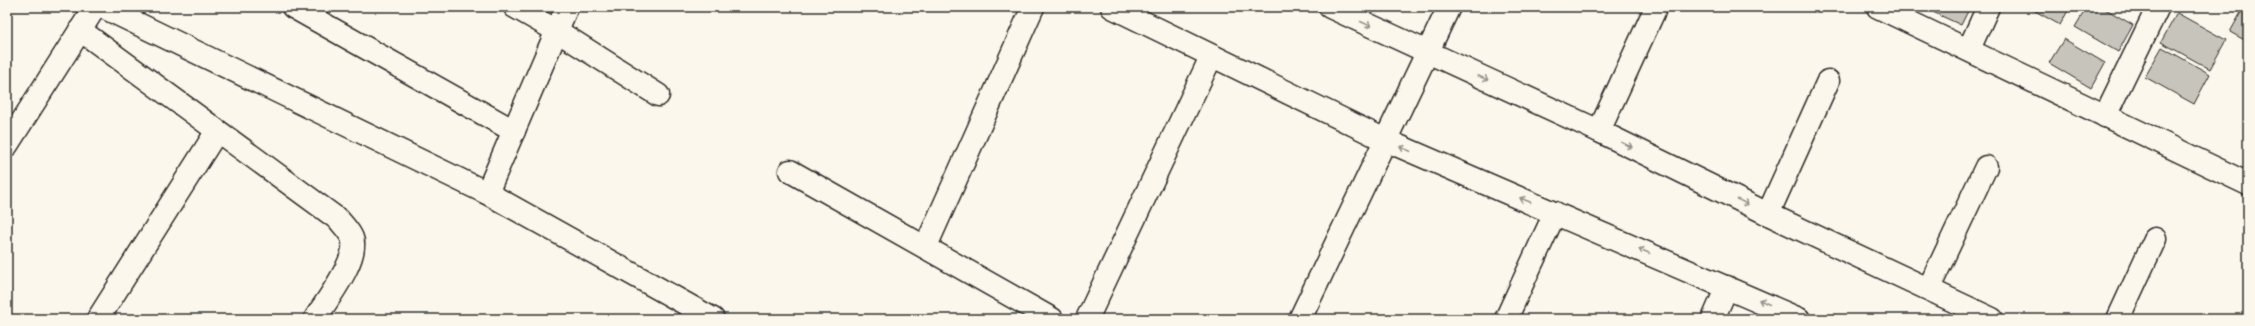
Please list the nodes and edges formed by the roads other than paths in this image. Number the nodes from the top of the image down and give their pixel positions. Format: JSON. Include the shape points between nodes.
{"nodes":[{"id":1,"x":95,"y":7,"type":"edge"},
{"id":2,"x":103,"y":7,"type":"edge"},
{"id":3,"x":293,"y":7,"type":"edge"},
{"id":4,"x":515,"y":7,"type":"edge"},
{"id":5,"x":567,"y":7,"type":"edge"},
{"id":6,"x":1033,"y":7,"type":"edge"},
{"id":7,"x":1330,"y":7,"type":"edge"},
{"id":8,"x":1449,"y":7,"type":"edge"},
{"id":9,"x":1656,"y":7,"type":"edge"},
{"id":10,"x":1878,"y":7,"type":"edge"},
{"id":11,"x":1988,"y":7,"type":"edge"},
{"id":12,"x":2158,"y":7,"type":"edge"},
{"id":13,"x":1122,"y":9,"type":"edge"},
{"id":14,"x":80,"y":30,"type":"junction"},
{"id":15,"x":557,"y":31,"type":"junction"},
{"id":16,"x":1968,"y":49,"type":"junction"},
{"id":17,"x":1427,"y":52,"type":"junction"},
{"id":18,"x":1211,"y":57,"type":"junction"},
{"id":19,"x":1828,"y":81,"type":"dead end"},
{"id":20,"x":658,"y":95,"type":"dead end"},
{"id":21,"x":2105,"y":116,"type":"junction"},
{"id":22,"x":217,"y":131,"type":"junction"},
{"id":23,"x":514,"y":131,"type":"junction"},
{"id":24,"x":1599,"y":131,"type":"junction"},
{"id":25,"x":1385,"y":140,"type":"junction"},
{"id":26,"x":7,"y":145,"type":"edge"},
{"id":27,"x":1986,"y":167,"type":"dead end"},
{"id":28,"x":790,"y":172,"type":"dead end"},
{"id":29,"x":2246,"y":179,"type":"edge"},
{"id":30,"x":487,"y":193,"type":"junction"},
{"id":31,"x":1555,"y":213,"type":"junction"},
{"id":32,"x":1768,"y":214,"type":"junction"},
{"id":33,"x":2155,"y":239,"type":"dead end"},
{"id":34,"x":926,"y":246,"type":"junction"},
{"id":35,"x":1727,"y":287,"type":"junction"},
{"id":36,"x":1928,"y":288,"type":"junction"},
{"id":37,"x":98,"y":319,"type":"edge"},
{"id":38,"x":315,"y":319,"type":"edge"},
{"id":39,"x":713,"y":319,"type":"edge"},
{"id":40,"x":1052,"y":319,"type":"edge"},
{"id":41,"x":1087,"y":319,"type":"edge"},
{"id":42,"x":1300,"y":319,"type":"edge"},
{"id":43,"x":1506,"y":319,"type":"edge"},
{"id":44,"x":1713,"y":319,"type":"edge"},
{"id":45,"x":1799,"y":319,"type":"edge"},
{"id":46,"x":1992,"y":319,"type":"edge"},
{"id":47,"x":2118,"y":319,"type":"edge"}],
"edges":[{"from":1,"to":14,"type":"street"},
{"from":2,"to":30,"type":"street"},
{"from":3,"to":23,"type":"street"},
{"from":4,"to":15,"type":"street"},
{"from":5,"to":15,"type":"street"},
{"from":6,"to":34,"type":"street"},
{"from":7,"to":17,"type":"street","one_way":true},
{"from":8,"to":17,"type":"street"},
{"from":9,"to":24,"type":"street"},
{"from":10,"to":16,"type":"street"},
{"from":11,"to":16,"type":"street"},
{"from":12,"to":21,"type":"street"},
{"from":13,"to":18,"type":"street"},
{"from":14,"to":22,"type":"street"},
{"from":14,"to":26,"type":"street"},
{"from":15,"to":20,"type":"street"},
{"from":15,"to":23,"type":"street"},
{"from":16,"to":21,"type":"street"},
{"from":17,"to":24,"type":"street","one_way":true},
{"from":17,"to":25,"type":"street"},
{"from":18,"to":25,"type":"street"},
{"from":18,"to":41,"type":"street"},
{"from":19,"to":32,"type":"street"},
{"from":21,"to":29,"type":"street"},
{"from":22,"to":37,"type":"street"},
{"from":22,"to":38,"type":"street","via":[[339,220],[352,238],[353,251],[349,264]]},
{"from":23,"to":30,"type":"street"},
{"from":24,"to":32,"type":"street","one_way":true},
{"from":31,"to":25,"type":"street","one_way":true},
{"from":25,"to":42,"type":"street"},
{"from":27,"to":36,"type":"street"},
{"from":28,"to":34,"type":"street"},
{"from":30,"to":39,"type":"street"},
{"from":35,"to":31,"type":"street","one_way":true},
{"from":31,"to":43,"type":"street"},
{"from":32,"to":36,"type":"street"},
{"from":33,"to":47,"type":"street"},
{"from":34,"to":40,"type":"street"},
{"from":35,"to":44,"type":"street"},
{"from":45,"to":35,"type":"street","one_way":true},
{"from":36,"to":46,"type":"street"}]}
